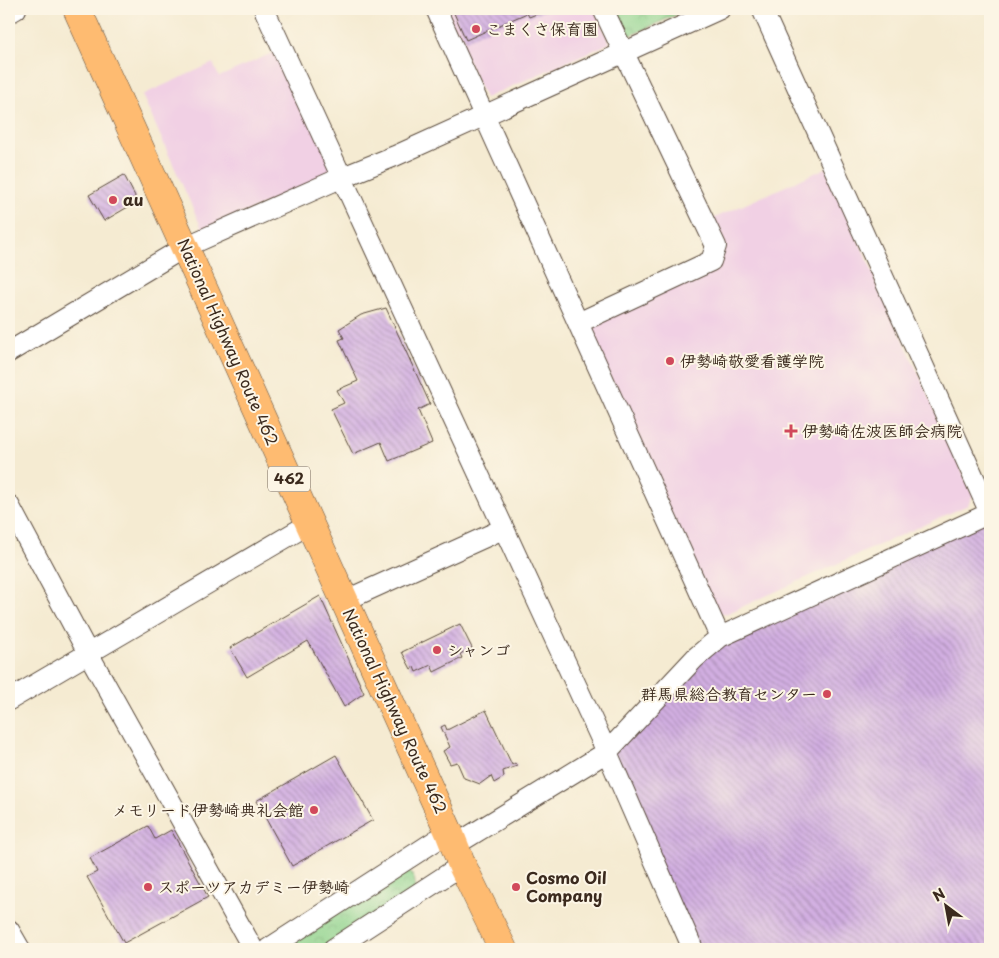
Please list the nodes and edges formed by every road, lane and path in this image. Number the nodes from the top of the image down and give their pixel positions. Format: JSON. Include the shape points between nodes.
{"nodes":[{"id":1,"x":16,"y":9,"type":"edge"},
{"id":2,"x":264,"y":9,"type":"edge"},
{"id":3,"x":436,"y":9,"type":"edge"},
{"id":4,"x":603,"y":9,"type":"edge"},
{"id":5,"x":720,"y":9,"type":"edge"},
{"id":6,"x":762,"y":9,"type":"edge"},
{"id":7,"x":82,"y":10,"type":"edge"},
{"id":8,"x":9,"y":13,"type":"edge"},
{"id":9,"x":624,"y":53,"type":"junction"},
{"id":10,"x":484,"y":115,"type":"junction"},
{"id":11,"x":343,"y":177,"type":"junction"},
{"id":12,"x":185,"y":247,"type":"junction"},
{"id":13,"x":578,"y":323,"type":"junction"},
{"id":14,"x":9,"y":352,"type":"edge"},
{"id":15,"x":9,"y":505,"type":"edge"},
{"id":16,"x":990,"y":513,"type":"edge"},
{"id":17,"x":309,"y":524,"type":"junction"},
{"id":18,"x":504,"y":529,"type":"junction"},
{"id":19,"x":344,"y":602,"type":"junction"},
{"id":20,"x":720,"y":637,"type":"junction"},
{"id":21,"x":88,"y":653,"type":"junction"},
{"id":22,"x":9,"y":700,"type":"edge"},
{"id":23,"x":607,"y":752,"type":"junction"},
{"id":24,"x":456,"y":847,"type":"junction"},
{"id":25,"x":9,"y":930,"type":"edge"},
{"id":26,"x":20,"y":949,"type":"edge"},
{"id":27,"x":254,"y":949,"type":"edge"},
{"id":28,"x":268,"y":949,"type":"edge"},
{"id":29,"x":334,"y":949,"type":"edge"},
{"id":30,"x":502,"y":949,"type":"edge"},
{"id":31,"x":694,"y":949,"type":"edge"}],
"edges":[{"from":1,"to":8,"type":"street"},
{"from":2,"to":11,"type":"street"},
{"from":3,"to":10,"type":"street"},
{"from":4,"to":9,"type":"street"},
{"from":5,"to":9,"type":"street"},
{"from":6,"to":16,"type":"street"},
{"from":7,"to":12,"type":"highway","name":"National Highway Route 462","number":"462"},
{"from":9,"to":10,"type":"street"},
{"from":9,"to":13,"type":"street","via":[[716,246],[711,261]]},
{"from":10,"to":11,"type":"street"},
{"from":10,"to":13,"type":"street"},
{"from":11,"to":12,"type":"street"},
{"from":11,"to":18,"type":"street"},
{"from":12,"to":14,"type":"street"},
{"from":12,"to":17,"type":"highway","name":"National Highway Route 462","number":"462"},
{"from":13,"to":20,"type":"street"},
{"from":15,"to":21,"type":"street"},
{"from":16,"to":20,"type":"street"},
{"from":17,"to":19,"type":"highway","name":"National Highway Route 462","number":"462"},
{"from":17,"to":21,"type":"street"},
{"from":18,"to":19,"type":"street"},
{"from":18,"to":23,"type":"street"},
{"from":19,"to":24,"type":"highway","name":"National Highway Route 462","number":"462"},
{"from":20,"to":23,"type":"street","via":[[695,658]]},
{"from":21,"to":22,"type":"street"},
{"from":21,"to":27,"type":"street"},
{"from":23,"to":24,"type":"street"},
{"from":23,"to":31,"type":"street"},
{"from":24,"to":28,"type":"street"},
{"from":24,"to":29,"type":"street"},
{"from":24,"to":30,"type":"highway","name":"National Highway Route 462","number":"462"},
{"from":25,"to":26,"type":"street"}]}
